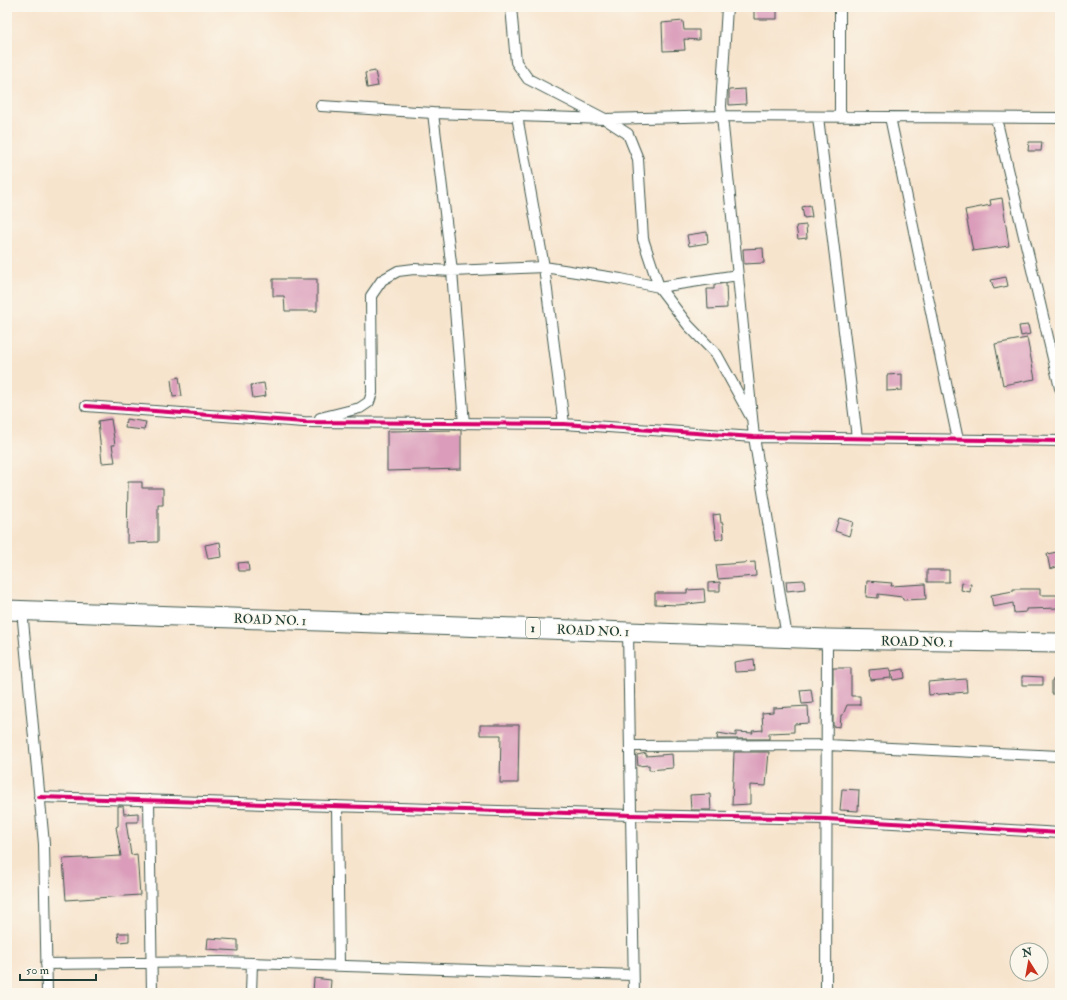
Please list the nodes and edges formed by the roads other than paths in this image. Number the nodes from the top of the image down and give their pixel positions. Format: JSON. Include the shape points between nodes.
{"nodes":[{"id":1,"x":511,"y":7,"type":"edge"},
{"id":2,"x":727,"y":7,"type":"edge"},
{"id":3,"x":840,"y":7,"type":"edge"},
{"id":4,"x":321,"y":106,"type":"dead end"},
{"id":5,"x":432,"y":113,"type":"junction"},
{"id":6,"x":517,"y":116,"type":"junction"},
{"id":7,"x":722,"y":116,"type":"junction"},
{"id":8,"x":818,"y":117,"type":"junction"},
{"id":9,"x":840,"y":117,"type":"junction"},
{"id":10,"x":890,"y":117,"type":"junction"},
{"id":11,"x":996,"y":118,"type":"junction"},
{"id":12,"x":1060,"y":118,"type":"edge"},
{"id":13,"x":605,"y":119,"type":"junction"},
{"id":14,"x":544,"y":267,"type":"junction"},
{"id":15,"x":452,"y":271,"type":"junction"},
{"id":16,"x":738,"y":275,"type":"junction"},
{"id":17,"x":659,"y":287,"type":"junction"},
{"id":18,"x":1060,"y":388,"type":"edge"},
{"id":19,"x":86,"y":406,"type":"dead end"},
{"id":20,"x":752,"y":421,"type":"junction"},
{"id":21,"x":304,"y":422,"type":"junction"},
{"id":22,"x":464,"y":424,"type":"junction"},
{"id":23,"x":564,"y":424,"type":"junction"},
{"id":24,"x":754,"y":437,"type":"junction"},
{"id":25,"x":858,"y":438,"type":"junction"},
{"id":26,"x":958,"y":440,"type":"junction"},
{"id":27,"x":1060,"y":441,"type":"edge"},
{"id":28,"x":14,"y":610,"type":"edge"},
{"id":29,"x":628,"y":632,"type":"junction"},
{"id":30,"x":787,"y":637,"type":"junction"},
{"id":31,"x":827,"y":639,"type":"junction"},
{"id":32,"x":1060,"y":644,"type":"edge"},
{"id":33,"x":827,"y":745,"type":"junction"},
{"id":34,"x":630,"y":746,"type":"junction"},
{"id":35,"x":1060,"y":756,"type":"edge"},
{"id":36,"x":39,"y":797,"type":"junction"},
{"id":37,"x":149,"y":800,"type":"junction"},
{"id":38,"x":337,"y":806,"type":"junction"},
{"id":39,"x":631,"y":815,"type":"junction"},
{"id":40,"x":826,"y":819,"type":"junction"},
{"id":41,"x":1060,"y":833,"type":"edge"},
{"id":42,"x":152,"y":963,"type":"junction"},
{"id":43,"x":252,"y":963,"type":"junction"},
{"id":44,"x":46,"y":964,"type":"junction"},
{"id":45,"x":339,"y":966,"type":"junction"},
{"id":46,"x":633,"y":975,"type":"junction"},
{"id":47,"x":47,"y":993,"type":"edge"},
{"id":48,"x":152,"y":993,"type":"edge"},
{"id":49,"x":251,"y":993,"type":"edge"},
{"id":50,"x":634,"y":993,"type":"edge"},
{"id":51,"x":826,"y":993,"type":"edge"}],
"edges":[{"from":1,"to":13,"type":"street","via":[[516,62],[528,79]]},
{"from":2,"to":7,"type":"street"},
{"from":3,"to":9,"type":"street"},
{"from":4,"to":5,"type":"street"},
{"from":5,"to":6,"type":"street"},
{"from":5,"to":15,"type":"street"},
{"from":6,"to":13,"type":"street"},
{"from":6,"to":14,"type":"street"},
{"from":7,"to":8,"type":"street"},
{"from":7,"to":13,"type":"street"},
{"from":7,"to":16,"type":"street"},
{"from":8,"to":9,"type":"street"},
{"from":8,"to":25,"type":"street"},
{"from":9,"to":10,"type":"street"},
{"from":10,"to":11,"type":"street"},
{"from":10,"to":26,"type":"street"},
{"from":11,"to":12,"type":"street"},
{"from":11,"to":18,"type":"street"},
{"from":13,"to":17,"type":"street","via":[[628,134],[638,160],[643,239]]},
{"from":14,"to":15,"type":"street"},
{"from":14,"to":17,"type":"street"},
{"from":14,"to":23,"type":"street"},
{"from":15,"to":21,"type":"street","via":[[398,271],[382,280],[371,296],[372,393],[369,402],[360,408]]},
{"from":15,"to":22,"type":"street"},
{"from":16,"to":17,"type":"street"},
{"from":16,"to":20,"type":"street"},
{"from":17,"to":20,"type":"street","via":[[688,325],[717,355]]},
{"from":19,"to":21,"type":"street"},
{"from":20,"to":24,"type":"street"},
{"from":21,"to":22,"type":"street"},
{"from":22,"to":23,"type":"street"},
{"from":23,"to":24,"type":"street"},
{"from":24,"to":25,"type":"street"},
{"from":24,"to":30,"type":"street"},
{"from":25,"to":26,"type":"street"},
{"from":26,"to":27,"type":"street"},
{"from":28,"to":29,"type":"highway","name":"ROAD NO. 1","number":"1"},
{"from":28,"to":36,"type":"street"},
{"from":29,"to":30,"type":"highway","name":"ROAD NO. 1","number":"1"},
{"from":29,"to":34,"type":"street"},
{"from":30,"to":31,"type":"highway","name":"ROAD NO. 1","number":"1"},
{"from":31,"to":32,"type":"highway","name":"ROAD NO. 1","number":"1"},
{"from":31,"to":33,"type":"street"},
{"from":33,"to":34,"type":"street"},
{"from":33,"to":35,"type":"street"},
{"from":33,"to":40,"type":"street"},
{"from":34,"to":39,"type":"street"},
{"from":36,"to":37,"type":"street"},
{"from":36,"to":44,"type":"street","via":[[44,844]]},
{"from":37,"to":38,"type":"street"},
{"from":37,"to":42,"type":"street"},
{"from":38,"to":39,"type":"street"},
{"from":38,"to":45,"type":"street"},
{"from":39,"to":40,"type":"street"},
{"from":39,"to":46,"type":"street"},
{"from":40,"to":41,"type":"street"},
{"from":40,"to":51,"type":"street"},
{"from":42,"to":43,"type":"street"},
{"from":42,"to":44,"type":"street"},
{"from":42,"to":48,"type":"street"},
{"from":43,"to":45,"type":"street"},
{"from":43,"to":49,"type":"street"},
{"from":44,"to":47,"type":"street"},
{"from":45,"to":46,"type":"street"},
{"from":46,"to":50,"type":"street"}]}
